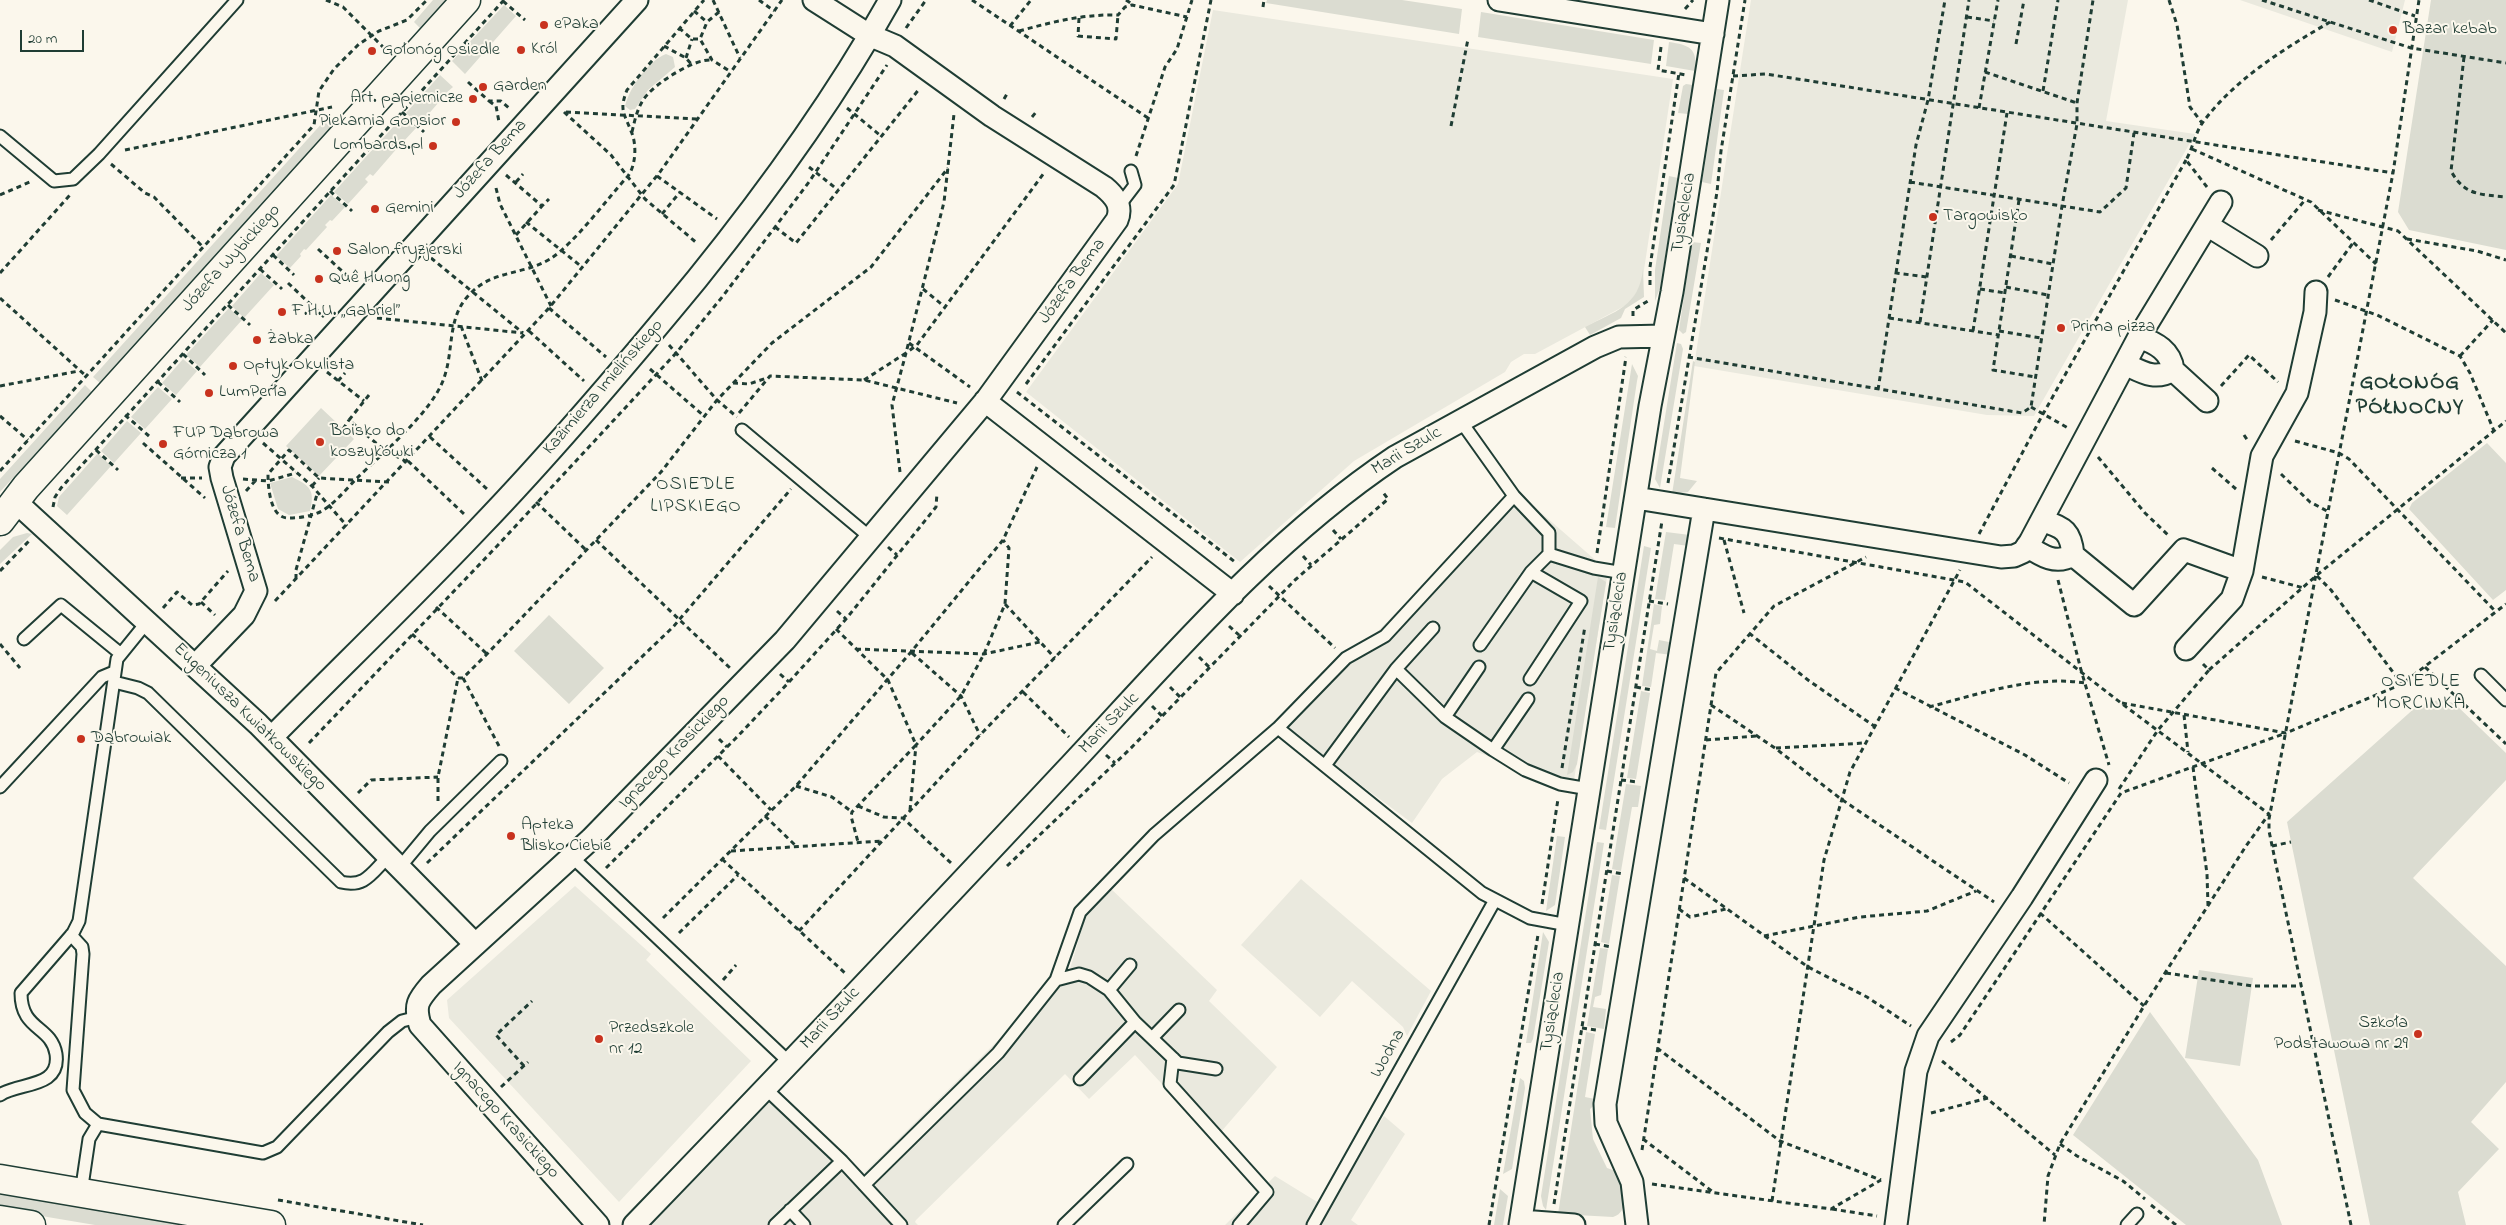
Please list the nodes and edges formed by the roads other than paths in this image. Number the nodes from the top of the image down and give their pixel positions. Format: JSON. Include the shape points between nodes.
{"nodes":[{"id":1,"x":237,"y":0,"type":"edge"},
{"id":2,"x":466,"y":0,"type":"edge"},
{"id":3,"x":637,"y":0,"type":"edge"},
{"id":4,"x":814,"y":0,"type":"edge"},
{"id":5,"x":890,"y":0,"type":"edge"},
{"id":6,"x":1499,"y":0,"type":"edge"},
{"id":7,"x":1718,"y":0,"type":"edge"},
{"id":8,"x":1713,"y":34,"type":"junction"},
{"id":9,"x":869,"y":35,"type":"junction"},
{"id":10,"x":0,"y":136,"type":"edge"},
{"id":11,"x":1131,"y":172,"type":"road end"},
{"id":12,"x":2221,"y":202,"type":"road end"},
{"id":13,"x":1119,"y":206,"type":"junction"},
{"id":14,"x":2207,"y":225,"type":"junction"},
{"id":15,"x":2257,"y":256,"type":"road end"},
{"id":16,"x":2316,"y":292,"type":"road end"},
{"id":17,"x":1663,"y":336,"type":"junction"},
{"id":18,"x":2139,"y":337,"type":"junction"},
{"id":19,"x":2125,"y":364,"type":"junction"},
{"id":20,"x":2173,"y":370,"type":"junction"},
{"id":21,"x":2207,"y":401,"type":"road end"},
{"id":22,"x":984,"y":403,"type":"junction"},
{"id":23,"x":1460,"y":420,"type":"junction"},
{"id":24,"x":742,"y":430,"type":"dead end"},
{"id":25,"x":1514,"y":496,"type":"junction"},
{"id":26,"x":1636,"y":498,"type":"junction"},
{"id":27,"x":1704,"y":509,"type":"junction"},
{"id":28,"x":7,"y":511,"type":"edge"},
{"id":29,"x":2043,"y":520,"type":"junction"},
{"id":30,"x":872,"y":538,"type":"junction"},
{"id":31,"x":2027,"y":546,"type":"junction"},
{"id":32,"x":1549,"y":554,"type":"junction"},
{"id":33,"x":2063,"y":557,"type":"junction"},
{"id":34,"x":1531,"y":572,"type":"junction"},
{"id":35,"x":2242,"y":572,"type":"junction"},
{"id":36,"x":1624,"y":573,"type":"junction"},
{"id":37,"x":1233,"y":594,"type":"junction"},
{"id":38,"x":148,"y":623,"type":"junction"},
{"id":39,"x":1433,"y":628,"type":"dead end"},
{"id":40,"x":24,"y":639,"type":"dead end"},
{"id":41,"x":1480,"y":645,"type":"dead end"},
{"id":42,"x":2186,"y":649,"type":"road end"},
{"id":43,"x":121,"y":654,"type":"junction"},
{"id":44,"x":195,"y":666,"type":"junction"},
{"id":45,"x":1479,"y":667,"type":"dead end"},
{"id":46,"x":1396,"y":668,"type":"junction"},
{"id":47,"x":2481,"y":674,"type":"dead end"},
{"id":48,"x":114,"y":676,"type":"junction"},
{"id":49,"x":1530,"y":679,"type":"dead end"},
{"id":50,"x":1528,"y":699,"type":"dead end"},
{"id":51,"x":2506,"y":700,"type":"edge"},
{"id":52,"x":1445,"y":717,"type":"junction"},
{"id":53,"x":1278,"y":728,"type":"junction"},
{"id":54,"x":272,"y":737,"type":"junction"},
{"id":55,"x":1493,"y":750,"type":"junction"},
{"id":56,"x":501,"y":761,"type":"road end"},
{"id":57,"x":1326,"y":764,"type":"junction"},
{"id":58,"x":2102,"y":781,"type":"road end"},
{"id":59,"x":0,"y":787,"type":"edge"},
{"id":60,"x":1589,"y":789,"type":"junction"},
{"id":61,"x":572,"y":858,"type":"junction"},
{"id":62,"x":394,"y":861,"type":"junction"},
{"id":63,"x":1495,"y":900,"type":"junction"},
{"id":64,"x":1568,"y":925,"type":"junction"},
{"id":65,"x":71,"y":936,"type":"junction"},
{"id":66,"x":475,"y":944,"type":"junction"},
{"id":67,"x":1130,"y":965,"type":"dead end"},
{"id":68,"x":1056,"y":980,"type":"junction"},
{"id":69,"x":1109,"y":990,"type":"junction"},
{"id":70,"x":1179,"y":1010,"type":"dead end"},
{"id":71,"x":418,"y":1017,"type":"junction"},
{"id":72,"x":1135,"y":1022,"type":"junction"},
{"id":73,"x":1152,"y":1038,"type":"junction"},
{"id":74,"x":1173,"y":1058,"type":"junction"},
{"id":75,"x":790,"y":1063,"type":"junction"},
{"id":76,"x":1216,"y":1069,"type":"dead end"},
{"id":77,"x":1080,"y":1079,"type":"dead end"},
{"id":78,"x":766,"y":1089,"type":"junction"},
{"id":79,"x":0,"y":1095,"type":"edge"},
{"id":80,"x":98,"y":1124,"type":"junction"},
{"id":81,"x":842,"y":1161,"type":"junction"},
{"id":82,"x":1127,"y":1164,"type":"dead end"},
{"id":83,"x":0,"y":1179,"type":"edge"},
{"id":84,"x":864,"y":1185,"type":"junction"},
{"id":85,"x":81,"y":1193,"type":"junction"},
{"id":86,"x":790,"y":1210,"type":"junction"},
{"id":87,"x":2136,"y":1214,"type":"dead end"},
{"id":88,"x":0,"y":1220,"type":"edge"},
{"id":89,"x":1896,"y":1222,"type":"edge"},
{"id":90,"x":1520,"y":1223,"type":"edge"},
{"id":91,"x":31,"y":1225,"type":"edge"},
{"id":92,"x":271,"y":1225,"type":"edge"},
{"id":93,"x":598,"y":1225,"type":"edge"},
{"id":94,"x":634,"y":1225,"type":"edge"},
{"id":95,"x":775,"y":1225,"type":"edge"},
{"id":96,"x":804,"y":1225,"type":"edge"},
{"id":97,"x":901,"y":1225,"type":"edge"},
{"id":98,"x":1064,"y":1225,"type":"edge"},
{"id":99,"x":1240,"y":1225,"type":"edge"},
{"id":100,"x":1313,"y":1225,"type":"edge"},
{"id":101,"x":1574,"y":1225,"type":"edge"},
{"id":102,"x":1637,"y":1225,"type":"edge"},
{"id":103,"x":2127,"y":1225,"type":"edge"}],
"edges":[{"from":1,"to":10,"type":"lane","via":[[73,179],[54,181]]},
{"from":2,"to":28,"type":"street","name":"Józefa Wybickiego"},
{"from":3,"to":44,"type":"street","name":"Józefa Bema","via":[[224,456],[220,467],[256,591],[244,615]]},
{"from":4,"to":9,"type":"street"},
{"from":5,"to":9,"type":"street","name":"Kazimierza Imielińskiego"},
{"from":6,"to":8,"type":"street"},
{"from":7,"to":8,"type":"street","name":"Tysiąclecia"},
{"from":8,"to":17,"type":"street","name":"Tysiąclecia"},
{"from":9,"to":13,"type":"street","via":[[894,46],[958,93],[1104,186],[1114,195]]},
{"from":9,"to":54,"type":"street","name":"Kazimierza Imielińskiego","via":[[792,154],[734,232],[600,396],[419,591]]},
{"from":11,"to":13,"type":"lane","via":[[1135,185]]},
{"from":12,"to":14,"type":"street"},
{"from":13,"to":22,"type":"street","name":"Józefa Bema","via":[[1117,220]]},
{"from":14,"to":15,"type":"street"},
{"from":14,"to":18,"type":"street"},
{"from":16,"to":35,"type":"street","via":[[2315,312],[2295,397],[2262,456]]},
{"from":17,"to":23,"type":"street","name":"Marii Szulc","via":[[1629,336],[1604,342]]},
{"from":17,"to":26,"type":"street","name":"Tysiąclecia"},
{"from":18,"to":19,"type":"street"},
{"from":18,"to":20,"type":"street","via":[[2164,350],[2172,360]]},
{"from":19,"to":20,"type":"street","via":[[2153,376]]},
{"from":19,"to":29,"type":"street"},
{"from":20,"to":21,"type":"street"},
{"from":22,"to":30,"type":"street","name":"Ignacego Krasickiego"},
{"from":22,"to":37,"type":"street"},
{"from":23,"to":25,"type":"lane"},
{"from":23,"to":37,"type":"street","name":"Marii Szulc","via":[[1368,475],[1319,514]]},
{"from":24,"to":30,"type":"lane"},
{"from":25,"to":32,"type":"lane","via":[[1549,533]]},
{"from":25,"to":53,"type":"lane","via":[[1385,636],[1346,658]]},
{"from":26,"to":27,"type":"street"},
{"from":26,"to":36,"type":"street","name":"Tysiąclecia"},
{"from":27,"to":31,"type":"street","via":[[2001,557],[2014,556]]},
{"from":27,"to":102,"type":"street","via":[[1605,1104],[1606,1123],[1632,1182]]},
{"from":28,"to":38,"type":"street","name":"Eugeniusza Kwiatkowskiego"},
{"from":29,"to":31,"type":"street"},
{"from":29,"to":33,"type":"street","via":[[2059,526],[2072,542]]},
{"from":30,"to":61,"type":"street","name":"Ignacego Krasickiego","via":[[785,640]]},
{"from":31,"to":33,"type":"street"},
{"from":32,"to":34,"type":"lane"},
{"from":32,"to":36,"type":"lane","via":[[1594,568]]},
{"from":33,"to":35,"type":"street","via":[[2134,605],[2184,550]]},
{"from":34,"to":41,"type":"lane"},
{"from":34,"to":49,"type":"lane","via":[[1581,601]]},
{"from":35,"to":42,"type":"street","via":[[2232,599]]},
{"from":36,"to":60,"type":"street","name":"Tysiąclecia"},
{"from":37,"to":75,"type":"street","name":"Marii Szulc"},
{"from":38,"to":43,"type":"lane"},
{"from":38,"to":44,"type":"street","name":"Eugeniusza Kwiatkowskiego"},
{"from":39,"to":46,"type":"lane"},
{"from":40,"to":43,"type":"lane","via":[[61,606]]},
{"from":43,"to":48,"type":"lane"},
{"from":44,"to":54,"type":"street","name":"Eugeniusza Kwiatkowskiego"},
{"from":45,"to":52,"type":"lane"},
{"from":46,"to":52,"type":"lane"},
{"from":46,"to":57,"type":"lane"},
{"from":47,"to":51,"type":"lane"},
{"from":48,"to":59,"type":"lane","via":[[102,677]]},
{"from":48,"to":62,"type":"lane","via":[[148,694],[341,882],[362,882]]},
{"from":48,"to":65,"type":"lane","via":[[82,909]]},
{"from":50,"to":55,"type":"lane"},
{"from":52,"to":55,"type":"lane"},
{"from":53,"to":57,"type":"lane"},
{"from":53,"to":68,"type":"lane","via":[[1154,835],[1080,912]]},
{"from":54,"to":62,"type":"street","name":"Eugeniusza Kwiatkowskiego"},
{"from":55,"to":60,"type":"lane","via":[[1525,770],[1560,784]]},
{"from":56,"to":62,"type":"lane"},
{"from":57,"to":63,"type":"lane"},
{"from":58,"to":89,"type":"street","via":[[1926,1042],[1916,1071],[1892,1182]]},
{"from":60,"to":64,"type":"street","name":"Tysiąclecia"},
{"from":61,"to":66,"type":"street","name":"Ignacego Krasickiego"},
{"from":61,"to":75,"type":"lane"},
{"from":62,"to":66,"type":"street","name":"Eugeniusza Kwiatkowskiego"},
{"from":63,"to":64,"type":"lane","via":[[1530,918]]},
{"from":63,"to":100,"type":"lane","name":"Wodna"},
{"from":64,"to":90,"type":"street","name":"Tysiąclecia"},
{"from":65,"to":79,"type":"lane","via":[[21,993],[25,1016],[49,1038],[56,1054],[55,1067],[47,1078],[34,1086],[7,1090]]},
{"from":65,"to":80,"type":"lane","via":[[84,954],[73,1090],[85,1113]]},
{"from":66,"to":71,"type":"street","name":"Ignacego Krasickiego","via":[[420,998],[416,1012]]},
{"from":67,"to":69,"type":"lane"},
{"from":68,"to":69,"type":"lane","via":[[1079,974]]},
{"from":68,"to":84,"type":"lane","via":[[998,1053]]},
{"from":69,"to":72,"type":"lane"},
{"from":70,"to":73,"type":"lane"},
{"from":71,"to":80,"type":"lane","via":[[402,1021],[388,1032],[276,1147],[263,1153]]},
{"from":71,"to":93,"type":"street","name":"Ignacego Krasickiego","via":[[431,1038]]},
{"from":72,"to":73,"type":"lane"},
{"from":72,"to":77,"type":"lane"},
{"from":73,"to":74,"type":"lane"},
{"from":74,"to":76,"type":"lane","via":[[1178,1063]]},
{"from":74,"to":99,"type":"lane","via":[[1170,1084],[1267,1192]]},
{"from":75,"to":78,"type":"street","name":"Marii Szulc"},
{"from":78,"to":81,"type":"lane"},
{"from":78,"to":94,"type":"street","name":"Marii Szulc"},
{"from":80,"to":85,"type":"lane","via":[[89,1139]]},
{"from":81,"to":84,"type":"lane"},
{"from":81,"to":86,"type":"lane"},
{"from":82,"to":98,"type":"lane"},
{"from":83,"to":85,"type":"street"},
{"from":84,"to":97,"type":"lane"},
{"from":85,"to":92,"type":"street"},
{"from":86,"to":95,"type":"lane"},
{"from":86,"to":96,"type":"lane"},
{"from":87,"to":103,"type":"lane"},
{"from":88,"to":91,"type":"street"},
{"from":90,"to":101,"type":"street"}]}
